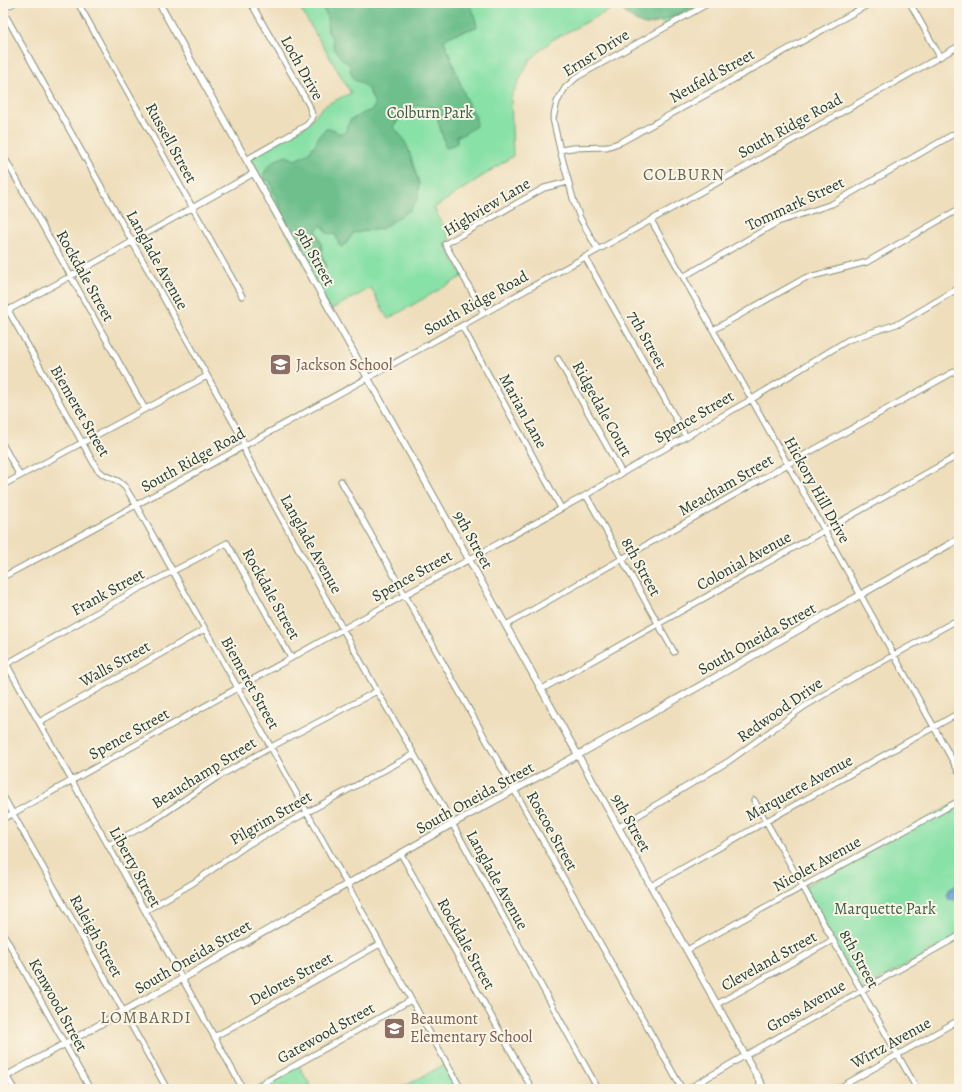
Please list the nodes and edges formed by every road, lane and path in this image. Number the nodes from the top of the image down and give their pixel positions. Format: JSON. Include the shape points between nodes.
{"nodes":[{"id":1,"x":14,"y":3,"type":"edge"},
{"id":2,"x":78,"y":3,"type":"edge"},
{"id":3,"x":159,"y":3,"type":"edge"},
{"id":4,"x":251,"y":3,"type":"edge"},
{"id":5,"x":709,"y":3,"type":"edge"},
{"id":6,"x":871,"y":3,"type":"edge"},
{"id":7,"x":910,"y":3,"type":"edge"},
{"id":8,"x":3,"y":10,"type":"edge"},
{"id":9,"x":959,"y":46,"type":"edge"},
{"id":10,"x":940,"y":57,"type":"junction"},
{"id":11,"x":959,"y":131,"type":"edge"},
{"id":12,"x":560,"y":150,"type":"junction"},
{"id":13,"x":3,"y":155,"type":"edge"},
{"id":14,"x":246,"y":160,"type":"junction"},
{"id":15,"x":254,"y":173,"type":"junction"},
{"id":16,"x":568,"y":182,"type":"junction"},
{"id":17,"x":192,"y":208,"type":"junction"},
{"id":18,"x":959,"y":209,"type":"edge"},
{"id":19,"x":651,"y":220,"type":"junction"},
{"id":20,"x":131,"y":242,"type":"junction"},
{"id":21,"x":598,"y":250,"type":"junction"},
{"id":22,"x":585,"y":257,"type":"junction"},
{"id":23,"x":70,"y":276,"type":"junction"},
{"id":24,"x":683,"y":277,"type":"junction"},
{"id":25,"x":959,"y":288,"type":"edge"},
{"id":26,"x":242,"y":296,"type":"dead end"},
{"id":27,"x":3,"y":301,"type":"edge"},
{"id":28,"x":6,"y":311,"type":"edge"},
{"id":29,"x":484,"y":313,"type":"junction"},
{"id":30,"x":462,"y":326,"type":"junction"},
{"id":31,"x":713,"y":330,"type":"junction"},
{"id":32,"x":558,"y":358,"type":"dead end"},
{"id":33,"x":959,"y":368,"type":"edge"},
{"id":34,"x":207,"y":376,"type":"junction"},
{"id":35,"x":368,"y":378,"type":"junction"},
{"id":36,"x":752,"y":399,"type":"junction"},
{"id":37,"x":145,"y":409,"type":"junction"},
{"id":38,"x":686,"y":437,"type":"junction"},
{"id":39,"x":82,"y":443,"type":"junction"},
{"id":40,"x":3,"y":445,"type":"edge"},
{"id":41,"x":244,"y":447,"type":"junction"},
{"id":42,"x":959,"y":455,"type":"edge"},
{"id":43,"x":788,"y":464,"type":"junction"},
{"id":44,"x":622,"y":473,"type":"junction"},
{"id":45,"x":20,"y":476,"type":"junction"},
{"id":46,"x":341,"y":481,"type":"dead end"},
{"id":47,"x":3,"y":485,"type":"edge"},
{"id":48,"x":586,"y":495,"type":"junction"},
{"id":49,"x":136,"y":505,"type":"junction"},
{"id":50,"x":562,"y":508,"type":"junction"},
{"id":51,"x":825,"y":531,"type":"junction"},
{"id":52,"x":959,"y":540,"type":"edge"},
{"id":53,"x":227,"y":542,"type":"joint"},
{"id":54,"x":469,"y":559,"type":"junction"},
{"id":55,"x":622,"y":559,"type":"junction"},
{"id":56,"x":173,"y":571,"type":"junction"},
{"id":57,"x":3,"y":577,"type":"edge"},
{"id":58,"x":406,"y":595,"type":"junction"},
{"id":59,"x":861,"y":595,"type":"junction"},
{"id":60,"x":959,"y":619,"type":"edge"},
{"id":61,"x":658,"y":624,"type":"junction"},
{"id":62,"x":506,"y":625,"type":"junction"},
{"id":63,"x":205,"y":629,"type":"junction"},
{"id":64,"x":343,"y":629,"type":"junction"},
{"id":65,"x":674,"y":652,"type":"dead end"},
{"id":66,"x":894,"y":654,"type":"junction"},
{"id":67,"x":3,"y":658,"type":"edge"},
{"id":68,"x":292,"y":658,"type":"junction"},
{"id":69,"x":5,"y":665,"type":"edge"},
{"id":70,"x":238,"y":688,"type":"junction"},
{"id":71,"x":542,"y":689,"type":"junction"},
{"id":72,"x":378,"y":691,"type":"junction"},
{"id":73,"x":959,"y":713,"type":"edge"},
{"id":74,"x":39,"y":722,"type":"junction"},
{"id":75,"x":933,"y":727,"type":"junction"},
{"id":76,"x":271,"y":747,"type":"junction"},
{"id":77,"x":414,"y":754,"type":"junction"},
{"id":78,"x":578,"y":755,"type":"junction"},
{"id":79,"x":959,"y":772,"type":"edge"},
{"id":80,"x":72,"y":781,"type":"junction"},
{"id":81,"x":515,"y":790,"type":"junction"},
{"id":82,"x":3,"y":796,"type":"edge"},
{"id":83,"x":754,"y":800,"type":"dead end"},
{"id":84,"x":959,"y":801,"type":"edge"},
{"id":85,"x":307,"y":812,"type":"junction"},
{"id":86,"x":13,"y":814,"type":"junction"},
{"id":87,"x":3,"y":820,"type":"edge"},
{"id":88,"x":766,"y":822,"type":"junction"},
{"id":89,"x":452,"y":824,"type":"junction"},
{"id":90,"x":619,"y":827,"type":"junction"},
{"id":91,"x":108,"y":845,"type":"junction"},
{"id":92,"x":401,"y":854,"type":"junction"},
{"id":93,"x":347,"y":884,"type":"junction"},
{"id":94,"x":651,"y":886,"type":"junction"},
{"id":95,"x":803,"y":887,"type":"junction"},
{"id":96,"x":145,"y":911,"type":"junction"},
{"id":97,"x":3,"y":933,"type":"edge"},
{"id":98,"x":959,"y":936,"type":"edge"},
{"id":99,"x":833,"y":940,"type":"junction"},
{"id":100,"x":380,"y":944,"type":"junction"},
{"id":101,"x":687,"y":950,"type":"junction"},
{"id":102,"x":182,"y":979,"type":"junction"},
{"id":103,"x":861,"y":990,"type":"junction"},
{"id":104,"x":412,"y":1000,"type":"junction"},
{"id":105,"x":717,"y":1004,"type":"junction"},
{"id":106,"x":123,"y":1012,"type":"junction"},
{"id":107,"x":959,"y":1020,"type":"edge"},
{"id":108,"x":214,"y":1037,"type":"junction"},
{"id":109,"x":65,"y":1044,"type":"junction"},
{"id":110,"x":746,"y":1055,"type":"junction"},
{"id":111,"x":898,"y":1055,"type":"junction"},
{"id":112,"x":3,"y":1070,"type":"edge"},
{"id":113,"x":5,"y":1077,"type":"edge"},
{"id":114,"x":14,"y":1089,"type":"edge"},
{"id":115,"x":90,"y":1089,"type":"edge"},
{"id":116,"x":166,"y":1089,"type":"edge"},
{"id":117,"x":243,"y":1089,"type":"edge"},
{"id":118,"x":253,"y":1089,"type":"edge"},
{"id":119,"x":461,"y":1089,"type":"edge"},
{"id":120,"x":532,"y":1089,"type":"edge"},
{"id":121,"x":598,"y":1089,"type":"edge"},
{"id":122,"x":682,"y":1089,"type":"edge"},
{"id":123,"x":688,"y":1089,"type":"edge"},
{"id":124,"x":764,"y":1089,"type":"edge"},
{"id":125,"x":837,"y":1089,"type":"edge"},
{"id":126,"x":917,"y":1089,"type":"edge"}],
"edges":[{"from":1,"to":8,"type":"street"},
{"from":2,"to":17,"type":"street","name":"Russell Street"},
{"from":3,"to":14,"type":"street","name":"9th Street"},
{"from":4,"to":14,"type":"street","name":"Loch Drive","via":[[309,105],[313,117],[307,125]]},
{"from":5,"to":12,"type":"street","name":"Ernst Drive","via":[[577,77],[565,88],[557,102],[553,119]]},
{"from":6,"to":12,"type":"street","name":"Neufeld Street","via":[[621,142],[607,147]]},
{"from":7,"to":10,"type":"street"},
{"from":8,"to":20,"type":"street","name":"Langlade Avenue"},
{"from":9,"to":10,"type":"street","name":"South Ridge Road"},
{"from":10,"to":19,"type":"street","name":"South Ridge Road"},
{"from":11,"to":24,"type":"street","name":"Tommark Street","via":[[832,204],[778,222]]},
{"from":12,"to":16,"type":"street","name":"Ernst Drive"},
{"from":13,"to":23,"type":"street","name":"Rockdale Street"},
{"from":14,"to":15,"type":"street","name":"9th Street"},
{"from":15,"to":17,"type":"street"},
{"from":15,"to":35,"type":"street","name":"9th Street"},
{"from":16,"to":21,"type":"street","name":"Ernst Drive","via":[[580,218]]},
{"from":16,"to":29,"type":"street","name":"Highview Lane","via":[[544,188],[445,244]]},
{"from":17,"to":20,"type":"street"},
{"from":17,"to":26,"type":"street","name":"Russell Street"},
{"from":18,"to":31,"type":"street","via":[[867,262],[805,278]]},
{"from":19,"to":21,"type":"street","name":"South Ridge Road"},
{"from":19,"to":24,"type":"street","name":"Hickory Hill Drive"},
{"from":20,"to":23,"type":"street"},
{"from":20,"to":34,"type":"street","name":"Langlade Avenue"},
{"from":21,"to":22,"type":"street","name":"South Ridge Road"},
{"from":22,"to":29,"type":"street","name":"South Ridge Road"},
{"from":22,"to":38,"type":"street","name":"7th Street"},
{"from":23,"to":28,"type":"street"},
{"from":23,"to":37,"type":"street","name":"Rockdale Street"},
{"from":24,"to":31,"type":"street","name":"Hickory Hill Drive"},
{"from":25,"to":36,"type":"street","name":"Spence Street","via":[[900,323],[848,340]]},
{"from":27,"to":28,"type":"street","name":"Biemeret Street"},
{"from":28,"to":39,"type":"street","name":"Biemeret Street"},
{"from":29,"to":30,"type":"street","name":"South Ridge Road"},
{"from":30,"to":35,"type":"street","name":"South Ridge Road"},
{"from":30,"to":50,"type":"street","name":"Marian Lane"},
{"from":31,"to":36,"type":"street","name":"Hickory Hill Drive"},
{"from":32,"to":44,"type":"street","name":"Ridgedale Court"},
{"from":33,"to":43,"type":"street","name":"Meacham Street"},
{"from":34,"to":37,"type":"street"},
{"from":34,"to":41,"type":"street","name":"Langlade Avenue","via":[[242,438]]},
{"from":35,"to":41,"type":"street","name":"South Ridge Road"},
{"from":35,"to":54,"type":"street","name":"9th Street"},
{"from":36,"to":38,"type":"street","name":"Spence Street"},
{"from":36,"to":43,"type":"street","name":"Hickory Hill Drive"},
{"from":37,"to":39,"type":"street"},
{"from":38,"to":44,"type":"street","name":"Spence Street"},
{"from":39,"to":45,"type":"street"},
{"from":39,"to":49,"type":"street","name":"Biemeret Street","via":[[97,468],[125,487]]},
{"from":40,"to":45,"type":"street"},
{"from":41,"to":49,"type":"street","name":"South Ridge Road"},
{"from":41,"to":64,"type":"street","name":"Langlade Avenue"},
{"from":42,"to":51,"type":"street","name":"Colonial Avenue"},
{"from":43,"to":51,"type":"street","name":"Hickory Hill Drive"},
{"from":43,"to":55,"type":"street","name":"Meacham Street"},
{"from":44,"to":48,"type":"street","name":"Spence Street"},
{"from":45,"to":47,"type":"street"},
{"from":46,"to":58,"type":"street","name":"Roscoe Street"},
{"from":48,"to":50,"type":"street","name":"Spence Street"},
{"from":48,"to":55,"type":"street","name":"8th Street"},
{"from":49,"to":56,"type":"street","name":"Biemeret Street"},
{"from":49,"to":57,"type":"street","name":"South Ridge Road"},
{"from":50,"to":54,"type":"street","name":"Spence Street"},
{"from":51,"to":59,"type":"street","name":"Hickory Hill Drive"},
{"from":51,"to":61,"type":"street","name":"Colonial Avenue"},
{"from":52,"to":59,"type":"street","name":"South Oneida Street"},
{"from":53,"to":56,"type":"street","name":"Frank Street"},
{"from":53,"to":68,"type":"street","name":"Rockdale Street"},
{"from":54,"to":58,"type":"street","name":"Spence Street"},
{"from":54,"to":62,"type":"street","name":"9th Street"},
{"from":55,"to":61,"type":"street","name":"8th Street"},
{"from":55,"to":62,"type":"street","name":"Meacham Street"},
{"from":56,"to":63,"type":"street","name":"Biemeret Street"},
{"from":56,"to":69,"type":"street","name":"Frank Street"},
{"from":58,"to":64,"type":"street","name":"Spence Street"},
{"from":58,"to":81,"type":"street","name":"Roscoe Street"},
{"from":59,"to":66,"type":"street","name":"Hickory Hill Drive"},
{"from":59,"to":78,"type":"street","name":"South Oneida Street"},
{"from":60,"to":66,"type":"street","name":"Redwood Drive"},
{"from":61,"to":65,"type":"street","name":"8th Street"},
{"from":61,"to":71,"type":"street","name":"Colonial Avenue"},
{"from":62,"to":71,"type":"street","name":"9th Street"},
{"from":63,"to":70,"type":"street","name":"Biemeret Street"},
{"from":63,"to":74,"type":"street","name":"Walls Street"},
{"from":64,"to":68,"type":"street","name":"Spence Street"},
{"from":64,"to":72,"type":"street","name":"Langlade Avenue"},
{"from":66,"to":75,"type":"street","name":"Hickory Hill Drive"},
{"from":66,"to":90,"type":"street","name":"Redwood Drive","via":[[805,706],[729,761]]},
{"from":67,"to":69,"type":"street","name":"Liberty Street"},
{"from":68,"to":70,"type":"street","name":"Spence Street"},
{"from":69,"to":74,"type":"street","name":"Liberty Street"},
{"from":70,"to":76,"type":"street","name":"Biemeret Street"},
{"from":70,"to":80,"type":"street","name":"Spence Street"},
{"from":71,"to":78,"type":"street","name":"9th Street"},
{"from":72,"to":76,"type":"street","name":"Beauchamp Street"},
{"from":72,"to":77,"type":"street","name":"Langlade Avenue"},
{"from":73,"to":75,"type":"street","name":"Marquette Avenue"},
{"from":74,"to":80,"type":"street","name":"Liberty Street"},
{"from":75,"to":79,"type":"street","name":"Hickory Hill Drive"},
{"from":75,"to":88,"type":"street","name":"Marquette Avenue"},
{"from":76,"to":85,"type":"street","name":"Biemeret Street"},
{"from":76,"to":91,"type":"street","name":"Beauchamp Street","via":[[216,778],[150,823]]},
{"from":77,"to":85,"type":"street","name":"Pilgrim Street"},
{"from":77,"to":89,"type":"street","name":"Langlade Avenue"},
{"from":78,"to":81,"type":"street","name":"South Oneida Street"},
{"from":78,"to":90,"type":"street","name":"9th Street"},
{"from":80,"to":86,"type":"street","name":"Spence Street"},
{"from":80,"to":91,"type":"street","name":"Liberty Street"},
{"from":81,"to":89,"type":"street","name":"South Oneida Street"},
{"from":81,"to":122,"type":"street","name":"Roscoe Street"},
{"from":82,"to":86,"type":"street","name":"Raleigh Street"},
{"from":83,"to":88,"type":"street","name":"8th Street"},
{"from":84,"to":95,"type":"street","name":"Nicolet Avenue"},
{"from":85,"to":93,"type":"street","name":"Biemeret Street"},
{"from":85,"to":96,"type":"street","name":"Pilgrim Street","via":[[249,844],[193,883]]},
{"from":86,"to":87,"type":"street","name":"Spence Street"},
{"from":86,"to":106,"type":"street","name":"Raleigh Street"},
{"from":88,"to":94,"type":"street","name":"Marquette Avenue"},
{"from":88,"to":95,"type":"street","name":"8th Street"},
{"from":89,"to":92,"type":"street","name":"South Oneida Street"},
{"from":89,"to":121,"type":"street","name":"Langlade Avenue"},
{"from":90,"to":94,"type":"street","name":"9th Street"},
{"from":91,"to":96,"type":"street","name":"Liberty Street"},
{"from":92,"to":93,"type":"street","name":"South Oneida Street"},
{"from":92,"to":120,"type":"street","name":"Rockdale Street"},
{"from":93,"to":100,"type":"street","name":"Biemeret Street"},
{"from":93,"to":102,"type":"street","name":"South Oneida Street"},
{"from":94,"to":101,"type":"street","name":"9th Street"},
{"from":95,"to":99,"type":"street","name":"8th Street"},
{"from":95,"to":101,"type":"street","name":"Nicolet Avenue"},
{"from":96,"to":102,"type":"street","name":"Liberty Street"},
{"from":97,"to":109,"type":"street","name":"Kenwood Street"},
{"from":98,"to":103,"type":"street","name":"Gross Avenue"},
{"from":99,"to":103,"type":"street","name":"8th Street"},
{"from":99,"to":105,"type":"street","name":"Cleveland Street"},
{"from":100,"to":104,"type":"street","name":"Biemeret Street"},
{"from":100,"to":108,"type":"street","name":"Delores Street"},
{"from":101,"to":105,"type":"street","name":"9th Street"},
{"from":102,"to":106,"type":"street","name":"South Oneida Street"},
{"from":102,"to":108,"type":"street","name":"Liberty Street"},
{"from":103,"to":110,"type":"street","name":"Gross Avenue"},
{"from":103,"to":111,"type":"street","name":"8th Street"},
{"from":104,"to":118,"type":"street","name":"Gatewood Street"},
{"from":104,"to":119,"type":"street","name":"Biemeret Street"},
{"from":105,"to":110,"type":"street","name":"9th Street"},
{"from":106,"to":109,"type":"street","name":"South Oneida Street"},
{"from":106,"to":116,"type":"street","name":"Raleigh Street"},
{"from":107,"to":111,"type":"street","name":"Wirtz Avenue"},
{"from":108,"to":117,"type":"street","name":"Liberty Street"},
{"from":109,"to":113,"type":"street","name":"South Oneida Street"},
{"from":109,"to":115,"type":"street","name":"Kenwood Street"},
{"from":110,"to":123,"type":"street","name":"Gross Avenue"},
{"from":110,"to":124,"type":"street","name":"9th Street"},
{"from":111,"to":125,"type":"street","name":"Wirtz Avenue"},
{"from":111,"to":126,"type":"street","name":"8th Street"},
{"from":112,"to":113,"type":"street"},
{"from":113,"to":114,"type":"street"}]}
